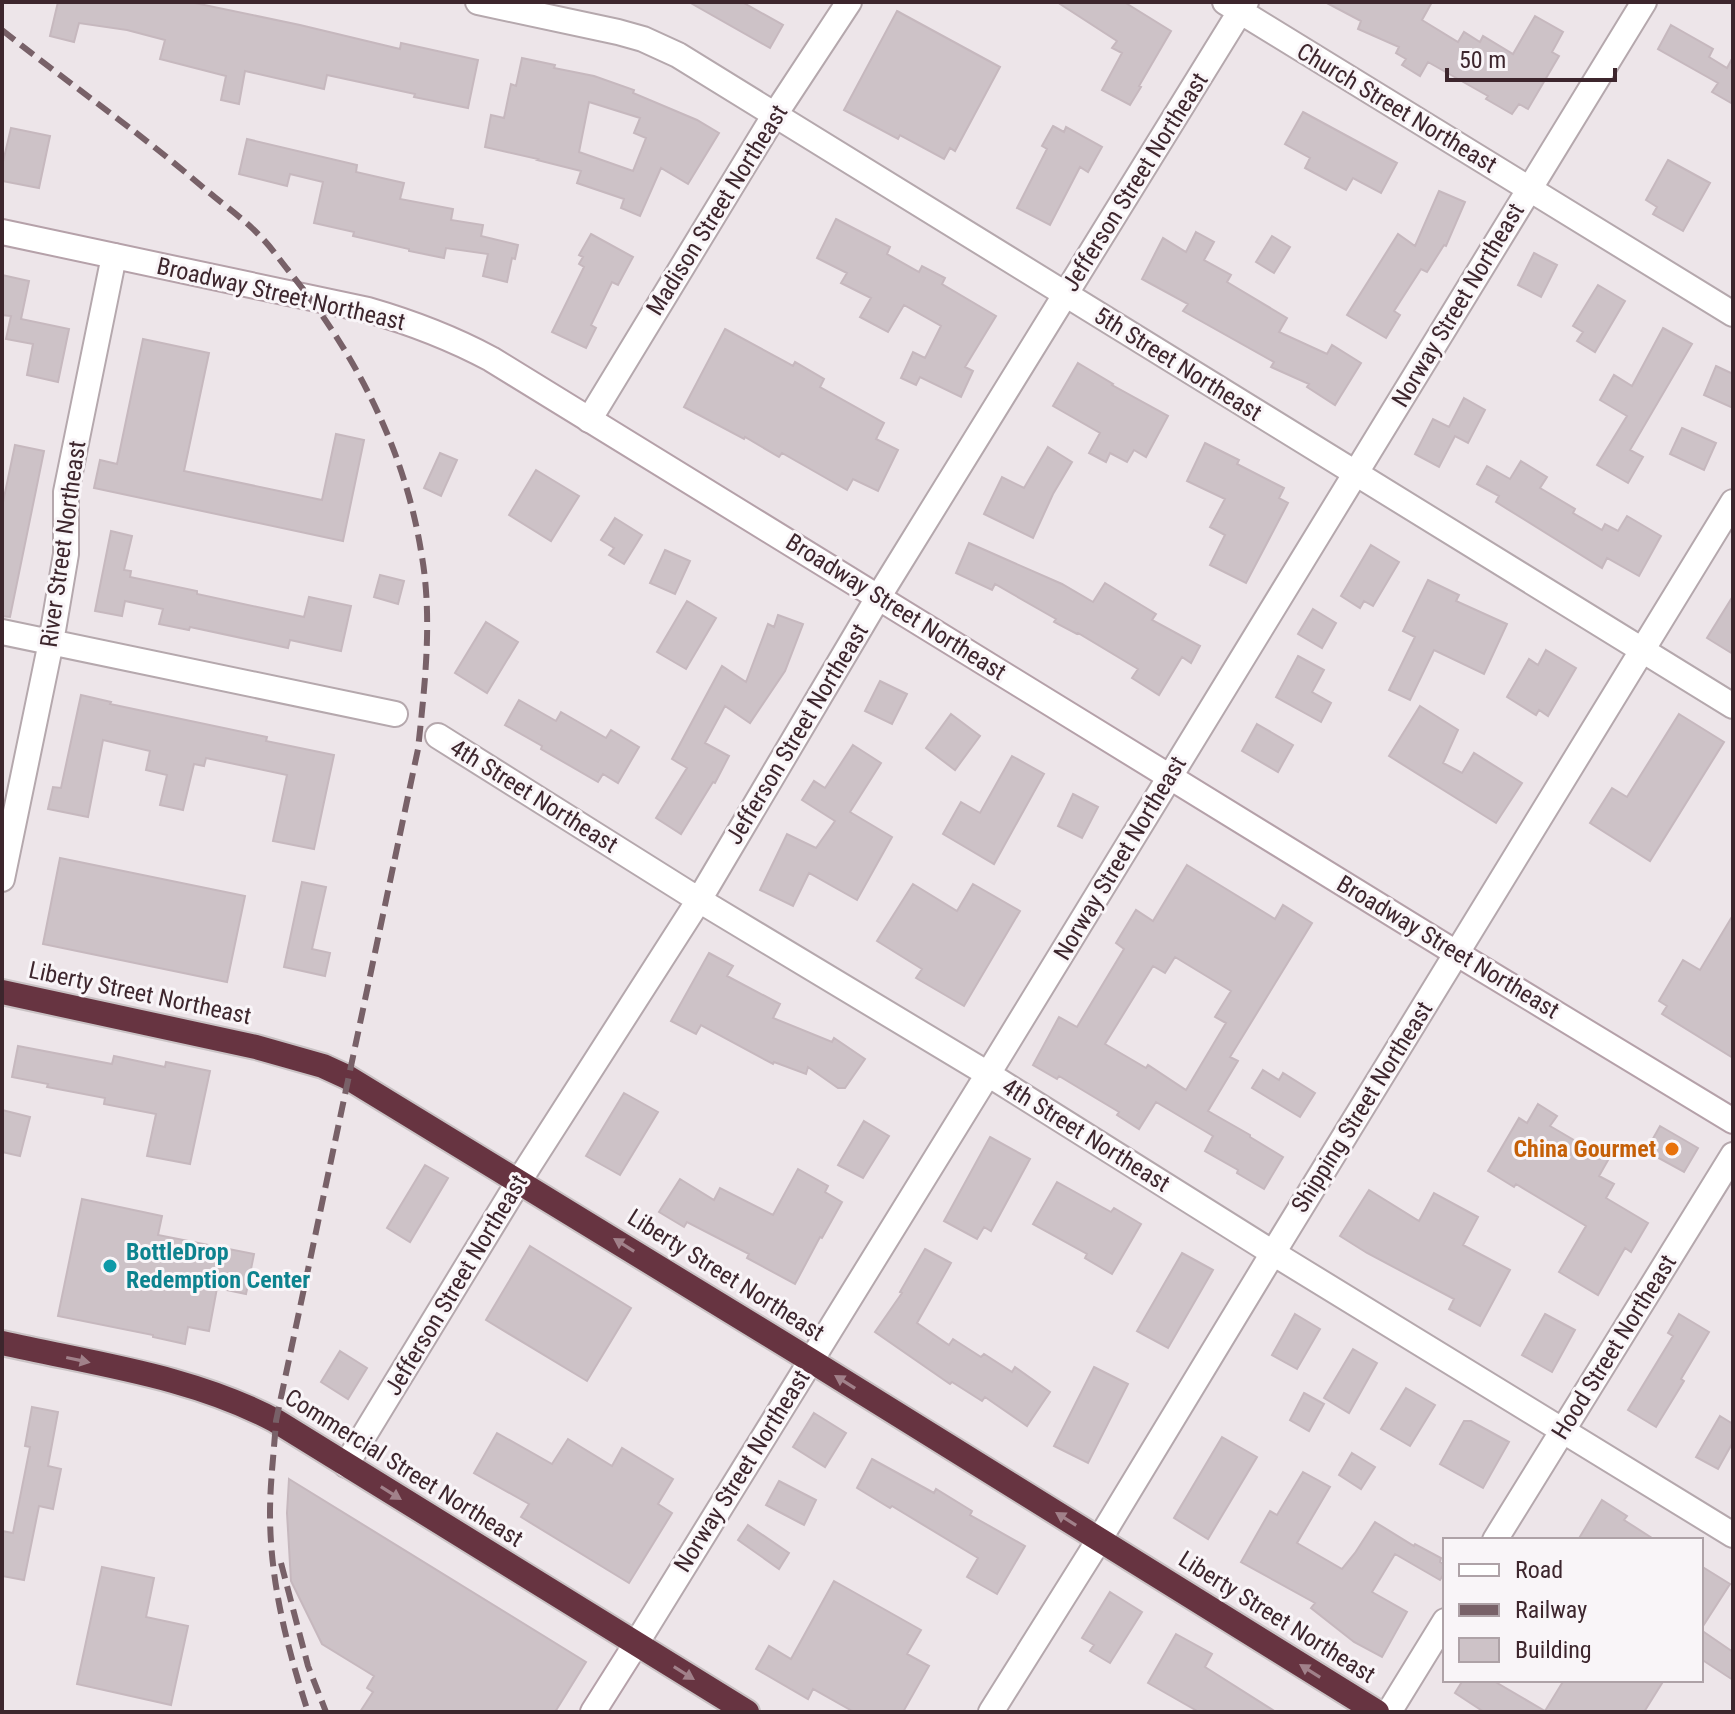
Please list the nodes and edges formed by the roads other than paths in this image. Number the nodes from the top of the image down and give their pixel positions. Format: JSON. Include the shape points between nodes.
{"nodes":[{"id":1,"x":478,"y":2,"type":"edge"},
{"id":2,"x":849,"y":2,"type":"edge"},
{"id":3,"x":1644,"y":2,"type":"edge"},
{"id":4,"x":1237,"y":5,"type":"edge"},
{"id":5,"x":774,"y":116,"type":"junction"},
{"id":6,"x":1529,"y":189,"type":"junction"},
{"id":7,"x":2,"y":232,"type":"edge"},
{"id":8,"x":114,"y":256,"type":"junction"},
{"id":9,"x":1065,"y":295,"type":"junction"},
{"id":10,"x":1733,"y":314,"type":"edge"},
{"id":11,"x":589,"y":420,"type":"junction"},
{"id":12,"x":1355,"y":473,"type":"junction"},
{"id":13,"x":1733,"y":502,"type":"edge"},
{"id":14,"x":879,"y":596,"type":"junction"},
{"id":15,"x":2,"y":632,"type":"edge"},
{"id":16,"x":51,"y":642,"type":"junction"},
{"id":17,"x":1643,"y":650,"type":"junction"},
{"id":18,"x":1733,"y":706,"type":"edge"},
{"id":19,"x":395,"y":714,"type":"dead end"},
{"id":20,"x":438,"y":736,"type":"dead end"},
{"id":21,"x":1169,"y":776,"type":"junction"},
{"id":22,"x":2,"y":879,"type":"edge"},
{"id":23,"x":699,"y":900,"type":"junction"},
{"id":24,"x":1456,"y":953,"type":"junction"},
{"id":25,"x":2,"y":992,"type":"edge"},
{"id":26,"x":988,"y":1074,"type":"junction"},
{"id":27,"x":1733,"y":1121,"type":"edge"},
{"id":28,"x":1733,"y":1155,"type":"edge"},
{"id":29,"x":519,"y":1181,"type":"junction"},
{"id":30,"x":1273,"y":1253,"type":"junction"},
{"id":31,"x":2,"y":1343,"type":"edge"},
{"id":32,"x":810,"y":1360,"type":"junction"},
{"id":33,"x":1563,"y":1431,"type":"junction"},
{"id":34,"x":346,"y":1465,"type":"junction"},
{"id":35,"x":1733,"y":1535,"type":"edge"},
{"id":36,"x":1496,"y":1538,"type":"edge"},
{"id":37,"x":1099,"y":1540,"type":"junction"},
{"id":38,"x":1443,"y":1624,"type":"edge"},
{"id":39,"x":636,"y":1644,"type":"junction"},
{"id":40,"x":593,"y":1712,"type":"edge"},
{"id":41,"x":747,"y":1712,"type":"edge"},
{"id":42,"x":991,"y":1712,"type":"edge"},
{"id":43,"x":1377,"y":1712,"type":"edge"},
{"id":44,"x":1389,"y":1712,"type":"edge"}],
"edges":[{"from":1,"to":5,"type":"street","name":"5th Street Northeast","via":[[643,39]]},
{"from":2,"to":5,"type":"street","name":"Madison Street Northeast"},
{"from":3,"to":6,"type":"street","name":"Norway Street Northeast"},
{"from":4,"to":6,"type":"street","name":"Church Street Northeast"},
{"from":4,"to":9,"type":"street","name":"Jefferson Street Northeast"},
{"from":5,"to":9,"type":"street","name":"5th Street Northeast"},
{"from":5,"to":11,"type":"street","name":"Madison Street Northeast"},
{"from":6,"to":10,"type":"street","name":"Church Street Northeast"},
{"from":6,"to":12,"type":"street","name":"Norway Street Northeast"},
{"from":7,"to":8,"type":"street","name":"Broadway Street Northeast"},
{"from":8,"to":11,"type":"street","name":"Broadway Street Northeast","via":[[418,325],[491,359]]},
{"from":8,"to":16,"type":"street","name":"River Street Northeast","via":[[66,492],[66,554]]},
{"from":9,"to":12,"type":"street","name":"5th Street Northeast"},
{"from":9,"to":14,"type":"street","name":"Jefferson Street Northeast"},
{"from":11,"to":14,"type":"street","name":"Broadway Street Northeast"},
{"from":12,"to":17,"type":"street","name":"5th Street Northeast"},
{"from":12,"to":21,"type":"street","name":"Norway Street Northeast"},
{"from":13,"to":17,"type":"street","name":"Shipping Street Northeast"},
{"from":14,"to":21,"type":"street","name":"Broadway Street Northeast"},
{"from":14,"to":23,"type":"street","name":"Jefferson Street Northeast"},
{"from":15,"to":16,"type":"street"},
{"from":16,"to":19,"type":"street"},
{"from":16,"to":22,"type":"street","name":"River Street Northeast"},
{"from":17,"to":18,"type":"street","name":"5th Street Northeast"},
{"from":17,"to":24,"type":"street","name":"Shipping Street Northeast"},
{"from":20,"to":23,"type":"street","name":"4th Street Northeast"},
{"from":21,"to":24,"type":"street","name":"Broadway Street Northeast"},
{"from":21,"to":26,"type":"street","name":"Norway Street Northeast"},
{"from":23,"to":26,"type":"street","name":"4th Street Northeast"},
{"from":23,"to":29,"type":"street","name":"Jefferson Street Northeast"},
{"from":24,"to":27,"type":"street","name":"Broadway Street Northeast"},
{"from":24,"to":30,"type":"street","name":"Shipping Street Northeast"},
{"from":25,"to":29,"type":"highway","name":"Liberty Street Northeast","via":[[323,1066]]},
{"from":26,"to":30,"type":"street","name":"4th Street Northeast"},
{"from":26,"to":32,"type":"street","name":"Norway Street Northeast"},
{"from":28,"to":33,"type":"street","name":"Hood Street Northeast"},
{"from":32,"to":29,"type":"highway","name":"Liberty Street Northeast","one_way":true},
{"from":29,"to":34,"type":"street","name":"Jefferson Street Northeast"},
{"from":30,"to":33,"type":"street","name":"4th Street Northeast"},
{"from":30,"to":37,"type":"street","name":"Shipping Street Northeast"},
{"from":31,"to":34,"type":"highway","name":"Commercial Street Northeast","one_way":true,"via":[[197,1388],[251,1408]]},
{"from":37,"to":32,"type":"highway","name":"Liberty Street Northeast","one_way":true},
{"from":32,"to":39,"type":"street","name":"Norway Street Northeast"},
{"from":33,"to":35,"type":"street","name":"4th Street Northeast"},
{"from":33,"to":36,"type":"street","name":"Hood Street Northeast"},
{"from":34,"to":39,"type":"highway","name":"Commercial Street Northeast","one_way":true},
{"from":37,"to":42,"type":"street","name":"Shipping Street Northeast"},
{"from":43,"to":37,"type":"highway","name":"Liberty Street Northeast","one_way":true},
{"from":38,"to":44,"type":"street"},
{"from":39,"to":40,"type":"street","name":"Norway Street Northeast"},
{"from":39,"to":41,"type":"highway","name":"Commercial Street Northeast","one_way":true}]}
